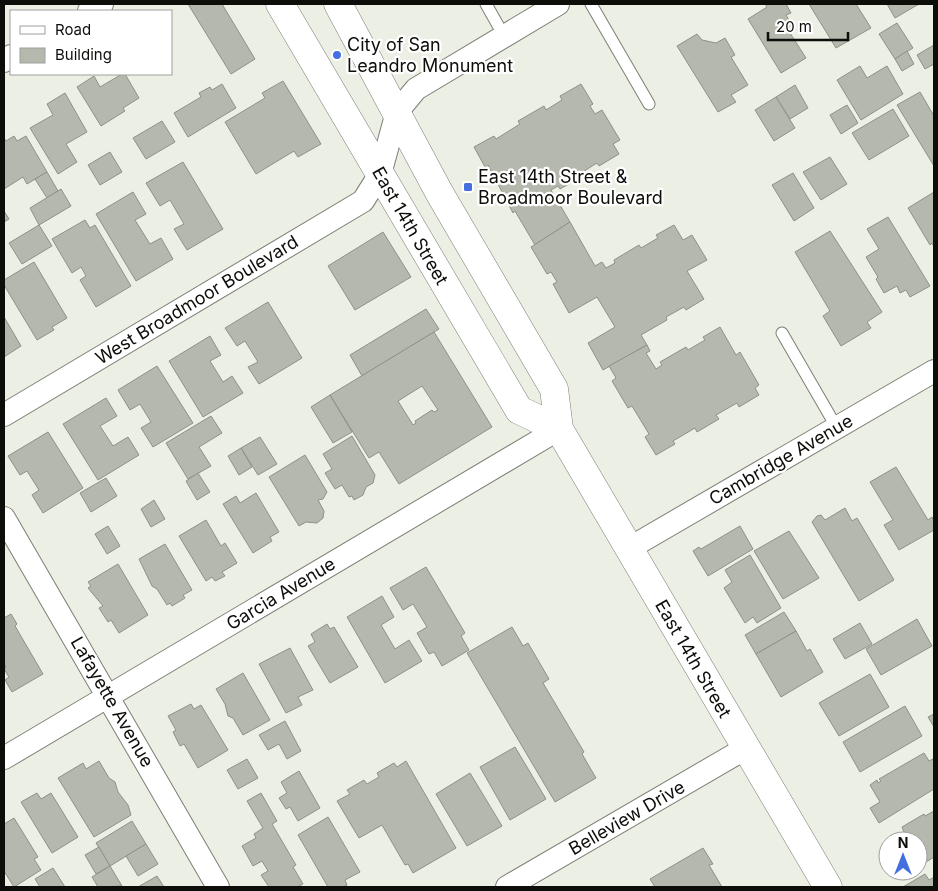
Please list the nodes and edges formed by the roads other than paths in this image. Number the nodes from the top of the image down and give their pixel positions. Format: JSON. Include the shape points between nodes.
{"nodes":[{"id":1,"x":102,"y":4,"type":"edge"},
{"id":2,"x":280,"y":4,"type":"edge"},
{"id":3,"x":338,"y":4,"type":"edge"},
{"id":4,"x":486,"y":4,"type":"edge"},
{"id":5,"x":558,"y":4,"type":"edge"},
{"id":6,"x":591,"y":4,"type":"edge"},
{"id":7,"x":91,"y":10,"type":"edge"},
{"id":8,"x":504,"y":36,"type":"junction"},
{"id":9,"x":649,"y":104,"type":"dead end"},
{"id":10,"x":398,"y":112,"type":"junction"},
{"id":11,"x":380,"y":174,"type":"junction"},
{"id":12,"x":782,"y":333,"type":"dead end"},
{"id":13,"x":934,"y":371,"type":"edge"},
{"id":14,"x":4,"y":415,"type":"edge"},
{"id":15,"x":836,"y":428,"type":"junction"},
{"id":16,"x":559,"y":429,"type":"junction"},
{"id":17,"x":4,"y":518,"type":"edge"},
{"id":18,"x":628,"y":549,"type":"junction"},
{"id":19,"x":109,"y":697,"type":"junction"},
{"id":20,"x":746,"y":748,"type":"junction"},
{"id":21,"x":4,"y":758,"type":"edge"},
{"id":22,"x":218,"y":887,"type":"edge"},
{"id":23,"x":507,"y":887,"type":"edge"},
{"id":24,"x":828,"y":887,"type":"edge"}],
"edges":[{"from":1,"to":7,"type":"street"},
{"from":2,"to":11,"type":"main road","name":"East 14th Street"},
{"from":3,"to":10,"type":"main road","name":"East 14th Street"},
{"from":4,"to":8,"type":"lane"},
{"from":5,"to":8,"type":"street"},
{"from":6,"to":9,"type":"lane"},
{"from":8,"to":10,"type":"street","via":[[416,89]]},
{"from":10,"to":11,"type":"street","name":"West Broadmoor Boulevard"},
{"from":10,"to":16,"type":"main road","name":"East 14th Street","via":[[440,194],[554,389]]},
{"from":11,"to":14,"type":"street","name":"West Broadmoor Boulevard","via":[[363,201]]},
{"from":11,"to":16,"type":"main road","name":"East 14th Street","via":[[519,410]]},
{"from":12,"to":15,"type":"lane"},
{"from":13,"to":15,"type":"street","name":"Cambridge Avenue"},
{"from":15,"to":18,"type":"street","name":"Cambridge Avenue"},
{"from":16,"to":18,"type":"main road","name":"East 14th Street"},
{"from":16,"to":19,"type":"street","name":"Garcia Avenue"},
{"from":17,"to":19,"type":"street","name":"Lafayette Avenue"},
{"from":18,"to":20,"type":"main road","name":"East 14th Street"},
{"from":19,"to":21,"type":"street","name":"Garcia Avenue"},
{"from":19,"to":22,"type":"street","name":"Lafayette Avenue"},
{"from":20,"to":23,"type":"street","name":"Belleview Drive"},
{"from":20,"to":24,"type":"main road","name":"East 14th Street"}]}
